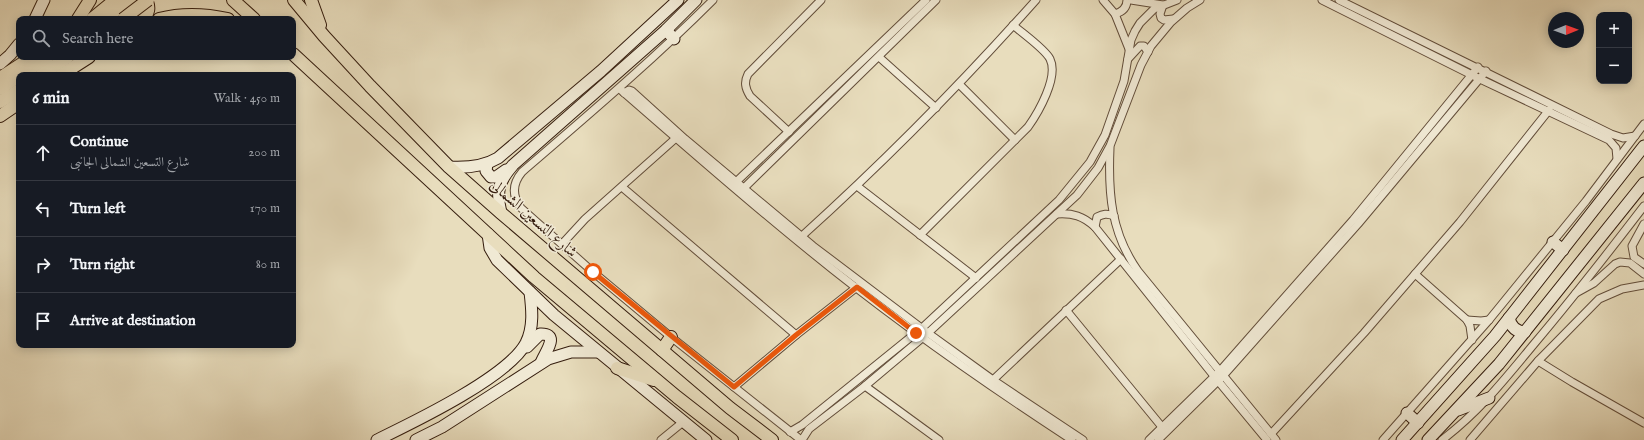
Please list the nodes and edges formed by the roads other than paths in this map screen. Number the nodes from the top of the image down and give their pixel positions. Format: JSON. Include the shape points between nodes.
{"nodes":[{"id":1,"x":44,"y":0,"type":"edge"},
{"id":2,"x":90,"y":0,"type":"edge"},
{"id":3,"x":115,"y":0,"type":"edge"},
{"id":4,"x":130,"y":0,"type":"edge"},
{"id":5,"x":147,"y":0,"type":"edge"},
{"id":6,"x":232,"y":0,"type":"edge"},
{"id":7,"x":294,"y":0,"type":"edge"},
{"id":8,"x":311,"y":0,"type":"edge"},
{"id":9,"x":678,"y":0,"type":"edge"},
{"id":10,"x":696,"y":0,"type":"edge"},
{"id":11,"x":713,"y":0,"type":"edge"},
{"id":12,"x":820,"y":0,"type":"edge"},
{"id":13,"x":926,"y":0,"type":"edge"},
{"id":14,"x":936,"y":0,"type":"edge"},
{"id":15,"x":1036,"y":0,"type":"edge"},
{"id":16,"x":1103,"y":0,"type":"edge"},
{"id":17,"x":1126,"y":0,"type":"edge"},
{"id":18,"x":1131,"y":0,"type":"edge"},
{"id":19,"x":1176,"y":0,"type":"edge"},
{"id":20,"x":1200,"y":0,"type":"edge"},
{"id":21,"x":1322,"y":0,"type":"edge"},
{"id":22,"x":1339,"y":0,"type":"edge"},
{"id":23,"x":1163,"y":5,"type":"junction"},
{"id":24,"x":1115,"y":14,"type":"junction"},
{"id":25,"x":36,"y":16,"type":"edge"},
{"id":26,"x":80,"y":16,"type":"edge"},
{"id":27,"x":96,"y":16,"type":"edge"},
{"id":28,"x":107,"y":16,"type":"edge"},
{"id":29,"x":126,"y":16,"type":"edge"},
{"id":30,"x":145,"y":16,"type":"edge"},
{"id":31,"x":183,"y":16,"type":"edge"},
{"id":32,"x":210,"y":16,"type":"edge"},
{"id":33,"x":251,"y":16,"type":"edge"},
{"id":34,"x":1174,"y":18,"type":"junction"},
{"id":35,"x":1013,"y":25,"type":"junction"},
{"id":36,"x":666,"y":30,"type":"junction"},
{"id":37,"x":324,"y":36,"type":"junction"},
{"id":38,"x":674,"y":39,"type":"junction"},
{"id":39,"x":16,"y":48,"type":"edge"},
{"id":40,"x":1129,"y":49,"type":"junction"},
{"id":41,"x":1148,"y":52,"type":"junction"},
{"id":42,"x":296,"y":57,"type":"edge"},
{"id":43,"x":879,"y":57,"type":"junction"},
{"id":44,"x":1128,"y":59,"type":"junction"},
{"id":45,"x":27,"y":60,"type":"edge"},
{"id":46,"x":44,"y":60,"type":"edge"},
{"id":47,"x":64,"y":60,"type":"edge"},
{"id":48,"x":84,"y":60,"type":"edge"},
{"id":49,"x":0,"y":64,"type":"edge"},
{"id":50,"x":1478,"y":68,"type":"junction"},
{"id":51,"x":1486,"y":71,"type":"junction"},
{"id":52,"x":26,"y":72,"type":"edge"},
{"id":53,"x":46,"y":72,"type":"edge"},
{"id":54,"x":66,"y":72,"type":"edge"},
{"id":55,"x":1472,"y":74,"type":"junction"},
{"id":56,"x":0,"y":78,"type":"edge"},
{"id":57,"x":16,"y":79,"type":"edge"},
{"id":58,"x":1480,"y":79,"type":"junction"},
{"id":59,"x":959,"y":84,"type":"junction"},
{"id":60,"x":0,"y":89,"type":"edge"},
{"id":61,"x":622,"y":91,"type":"junction"},
{"id":62,"x":16,"y":92,"type":"edge"},
{"id":63,"x":0,"y":102,"type":"edge"},
{"id":64,"x":16,"y":105,"type":"edge"},
{"id":65,"x":936,"y":108,"type":"junction"},
{"id":66,"x":1549,"y":110,"type":"junction"},
{"id":67,"x":0,"y":116,"type":"edge"},
{"id":68,"x":1644,"y":124,"type":"edge"},
{"id":69,"x":790,"y":132,"type":"junction"},
{"id":70,"x":1635,"y":136,"type":"junction"},
{"id":71,"x":676,"y":138,"type":"junction"},
{"id":72,"x":1015,"y":140,"type":"junction"},
{"id":73,"x":1110,"y":146,"type":"junction"},
{"id":74,"x":1644,"y":146,"type":"edge"},
{"id":75,"x":1617,"y":159,"type":"junction"},
{"id":76,"x":487,"y":164,"type":"junction"},
{"id":77,"x":513,"y":165,"type":"junction"},
{"id":78,"x":449,"y":167,"type":"junction"},
{"id":79,"x":736,"y":182,"type":"junction"},
{"id":80,"x":1644,"y":183,"type":"edge"},
{"id":81,"x":857,"y":186,"type":"junction"},
{"id":82,"x":622,"y":187,"type":"junction"},
{"id":83,"x":744,"y":188,"type":"junction"},
{"id":84,"x":1644,"y":206,"type":"edge"},
{"id":85,"x":501,"y":213,"type":"junction"},
{"id":86,"x":1057,"y":214,"type":"junction"},
{"id":87,"x":771,"y":215,"type":"junction"},
{"id":88,"x":1114,"y":216,"type":"junction"},
{"id":89,"x":1355,"y":222,"type":"junction"},
{"id":90,"x":1644,"y":224,"type":"edge"},
{"id":91,"x":1095,"y":227,"type":"junction"},
{"id":92,"x":488,"y":234,"type":"junction"},
{"id":93,"x":920,"y":235,"type":"junction"},
{"id":94,"x":802,"y":236,"type":"junction"},
{"id":95,"x":1553,"y":242,"type":"junction"},
{"id":96,"x":562,"y":244,"type":"junction"},
{"id":97,"x":1563,"y":250,"type":"junction"},
{"id":98,"x":1121,"y":258,"type":"junction"},
{"id":99,"x":1644,"y":264,"type":"edge"},
{"id":100,"x":1415,"y":274,"type":"junction"},
{"id":101,"x":1644,"y":274,"type":"edge"},
{"id":102,"x":976,"y":278,"type":"junction"},
{"id":103,"x":1644,"y":285,"type":"edge"},
{"id":104,"x":857,"y":287,"type":"junction"},
{"id":105,"x":530,"y":292,"type":"junction"},
{"id":106,"x":1575,"y":294,"type":"junction"},
{"id":107,"x":1066,"y":310,"type":"junction"},
{"id":108,"x":1509,"y":318,"type":"junction"},
{"id":109,"x":1467,"y":320,"type":"junction"},
{"id":110,"x":1489,"y":320,"type":"junction"},
{"id":111,"x":919,"y":330,"type":"junction"},
{"id":112,"x":1525,"y":332,"type":"junction"},
{"id":113,"x":796,"y":335,"type":"junction"},
{"id":114,"x":925,"y":335,"type":"junction"},
{"id":115,"x":1494,"y":336,"type":"junction"},
{"id":116,"x":671,"y":337,"type":"junction"},
{"id":117,"x":1472,"y":340,"type":"junction"},
{"id":118,"x":522,"y":348,"type":"junction"},
{"id":119,"x":662,"y":350,"type":"junction"},
{"id":120,"x":1510,"y":350,"type":"junction"},
{"id":121,"x":598,"y":352,"type":"junction"},
{"id":122,"x":1538,"y":361,"type":"junction"},
{"id":123,"x":540,"y":363,"type":"junction"},
{"id":124,"x":617,"y":368,"type":"junction"},
{"id":125,"x":1219,"y":376,"type":"junction"},
{"id":126,"x":993,"y":380,"type":"junction"},
{"id":127,"x":660,"y":383,"type":"junction"},
{"id":128,"x":866,"y":386,"type":"junction"},
{"id":129,"x":734,"y":387,"type":"junction"},
{"id":130,"x":1489,"y":398,"type":"junction"},
{"id":131,"x":1455,"y":411,"type":"junction"},
{"id":132,"x":1407,"y":413,"type":"junction"},
{"id":133,"x":683,"y":422,"type":"junction"},
{"id":134,"x":1418,"y":423,"type":"junction"},
{"id":135,"x":1644,"y":423,"type":"edge"},
{"id":136,"x":1162,"y":427,"type":"junction"},
{"id":137,"x":790,"y":432,"type":"junction"},
{"id":138,"x":1267,"y":438,"type":"edge"},
{"id":139,"x":377,"y":440,"type":"edge"},
{"id":140,"x":416,"y":440,"type":"edge"},
{"id":141,"x":661,"y":440,"type":"edge"},
{"id":142,"x":706,"y":440,"type":"edge"},
{"id":143,"x":732,"y":440,"type":"edge"},
{"id":144,"x":770,"y":440,"type":"edge"},
{"id":145,"x":802,"y":440,"type":"edge"},
{"id":146,"x":939,"y":440,"type":"edge"},
{"id":147,"x":1072,"y":440,"type":"edge"},
{"id":148,"x":1083,"y":440,"type":"edge"},
{"id":149,"x":1149,"y":440,"type":"edge"},
{"id":150,"x":1158,"y":440,"type":"edge"},
{"id":151,"x":1276,"y":440,"type":"edge"},
{"id":152,"x":1383,"y":440,"type":"edge"},
{"id":153,"x":1402,"y":440,"type":"edge"},
{"id":154,"x":1428,"y":440,"type":"edge"},
{"id":155,"x":1442,"y":440,"type":"edge"},
{"id":156,"x":1470,"y":440,"type":"edge"}],
"edges":[{"from":1,"to":25,"type":"street"},
{"from":2,"to":26,"type":"main road"},
{"from":3,"to":27,"type":"main road"},
{"from":4,"to":28,"type":"main road"},
{"from":5,"to":29,"type":"main road","bridge":true},
{"from":5,"to":30,"type":"main road","via":[[149,6]]},
{"from":6,"to":33,"type":"main road"},
{"from":7,"to":37,"type":"main road","name":"شارع التسعين الشمالى"},
{"from":8,"to":37,"type":"main road"},
{"from":9,"to":76,"type":"street","via":[[601,71],[503,154]]},
{"from":10,"to":36,"type":"street"},
{"from":11,"to":38,"type":"street"},
{"from":12,"to":69,"type":"street","via":[[745,79],[750,96]]},
{"from":13,"to":69,"type":"street"},
{"from":14,"to":43,"type":"street"},
{"from":15,"to":35,"type":"street"},
{"from":16,"to":24,"type":"street"},
{"from":17,"to":24,"type":"street","via":[[1123,11]]},
{"from":18,"to":23,"type":"street"},
{"from":19,"to":23,"type":"street"},
{"from":20,"to":34,"type":"street"},
{"from":21,"to":55,"type":"street"},
{"from":22,"to":50,"type":"street"},
{"from":23,"to":34,"type":"street","via":[[1161,18]]},
{"from":23,"to":40,"type":"street","via":[[1154,9],[1140,22]]},
{"from":24,"to":40,"type":"street"},
{"from":31,"to":32,"type":"main road"},
{"from":34,"to":41,"type":"street"},
{"from":35,"to":59,"type":"street"},
{"from":35,"to":72,"type":"street","via":[[1045,52],[1052,64],[1050,83],[1041,106],[1028,127]]},
{"from":36,"to":38,"type":"street"},
{"from":36,"to":77,"type":"street"},
{"from":37,"to":78,"type":"main road","name":"شارع التسعين الشمالى"},
{"from":38,"to":61,"type":"street"},
{"from":39,"to":49,"type":"street"},
{"from":40,"to":44,"type":"street"},
{"from":41,"to":44,"type":"street","via":[[1144,46],[1140,46]]},
{"from":41,"to":73,"type":"street"},
{"from":42,"to":92,"type":"main road"},
{"from":43,"to":65,"type":"street"},
{"from":43,"to":83,"type":"street"},
{"from":44,"to":102,"type":"street","via":[[1124,81],[1105,135],[1090,162],[1059,200]]},
{"from":45,"to":56,"type":"main road"},
{"from":46,"to":52,"type":"main road"},
{"from":47,"to":53,"type":"main road"},
{"from":48,"to":54,"type":"main road"},
{"from":50,"to":51,"type":"street"},
{"from":50,"to":55,"type":"street"},
{"from":51,"to":58,"type":"street"},
{"from":51,"to":70,"type":"street","via":[[1611,134],[1623,138]]},
{"from":55,"to":58,"type":"street"},
{"from":55,"to":89,"type":"street"},
{"from":57,"to":60,"type":"main road"},
{"from":58,"to":66,"type":"street"},
{"from":58,"to":89,"type":"street"},
{"from":59,"to":65,"type":"street"},
{"from":59,"to":72,"type":"street"},
{"from":61,"to":71,"type":"street"},
{"from":61,"to":79,"type":"street","via":[[632,91]]},
{"from":61,"to":96,"type":"street","via":[[522,172],[515,183],[514,190],[521,208]]},
{"from":62,"to":63,"type":"main road"},
{"from":64,"to":67,"type":"main road"},
{"from":65,"to":81,"type":"street"},
{"from":66,"to":75,"type":"street","via":[[1609,140],[1616,148]]},
{"from":66,"to":100,"type":"street"},
{"from":68,"to":70,"type":"street"},
{"from":69,"to":79,"type":"street"},
{"from":70,"to":75,"type":"street"},
{"from":71,"to":82,"type":"street"},
{"from":71,"to":87,"type":"street"},
{"from":72,"to":93,"type":"street"},
{"from":73,"to":86,"type":"street","via":[[1088,181]]},
{"from":73,"to":88,"type":"street"},
{"from":74,"to":97,"type":"street"},
{"from":75,"to":95,"type":"street"},
{"from":76,"to":77,"type":"street","via":[[487,174],[493,178]]},
{"from":76,"to":78,"type":"street","via":[[463,168]]},
{"from":77,"to":85,"type":"street","via":[[500,182],[498,196]]},
{"from":78,"to":85,"type":"main road","name":"شارع التسعين الشمالى"},
{"from":79,"to":83,"type":"street"},
{"from":80,"to":112,"type":"street"},
{"from":81,"to":93,"type":"street"},
{"from":81,"to":94,"type":"street"},
{"from":82,"to":96,"type":"street","via":[[585,219]]},
{"from":82,"to":113,"type":"street"},
{"from":83,"to":87,"type":"street"},
{"from":84,"to":106,"type":"street"},
{"from":85,"to":119,"type":"main road","name":"شارع التسعين الشمالى"},
{"from":86,"to":91,"type":"street","via":[[1079,215]]},
{"from":86,"to":114,"type":"street"},
{"from":87,"to":94,"type":"street"},
{"from":87,"to":104,"type":"street","via":[[805,248]]},
{"from":88,"to":91,"type":"street","via":[[1102,214],[1097,217]]},
{"from":88,"to":125,"type":"street","via":[[1121,242],[1130,260]]},
{"from":89,"to":125,"type":"street"},
{"from":90,"to":99,"type":"street","via":[[1632,246],[1634,256]]},
{"from":91,"to":98,"type":"street"},
{"from":92,"to":105,"type":"street","via":[[490,248],[497,260]]},
{"from":92,"to":127,"type":"main road"},
{"from":93,"to":102,"type":"street"},
{"from":94,"to":111,"type":"street"},
{"from":95,"to":97,"type":"street"},
{"from":95,"to":110,"type":"street"},
{"from":96,"to":116,"type":"street"},
{"from":97,"to":108,"type":"street"},
{"from":98,"to":107,"type":"street"},
{"from":98,"to":125,"type":"street"},
{"from":100,"to":109,"type":"street"},
{"from":100,"to":138,"type":"street"},
{"from":101,"to":106,"type":"street","via":[[1630,263],[1620,262],[1594,283]]},
{"from":102,"to":111,"type":"street"},
{"from":103,"to":122,"type":"street","via":[[1622,289],[1599,299]]},
{"from":104,"to":111,"type":"street"},
{"from":104,"to":113,"type":"street"},
{"from":105,"to":118,"type":"street","via":[[532,324]]},
{"from":105,"to":121,"type":"street"},
{"from":106,"to":130,"type":"street"},
{"from":107,"to":126,"type":"street"},
{"from":107,"to":136,"type":"street"},
{"from":108,"to":112,"type":"street","via":[[1514,329]]},
{"from":108,"to":115,"type":"street"},
{"from":109,"to":110,"type":"street"},
{"from":109,"to":117,"type":"street"},
{"from":110,"to":117,"type":"street"},
{"from":111,"to":114,"type":"street"},
{"from":111,"to":137,"type":"street"},
{"from":112,"to":120,"type":"street"},
{"from":113,"to":129,"type":"street"},
{"from":114,"to":126,"type":"street"},
{"from":114,"to":128,"type":"street"},
{"from":114,"to":147,"type":"street","via":[[1013,402]]},
{"from":115,"to":120,"type":"street","via":[[1502,336],[1508,341]]},
{"from":115,"to":134,"type":"street"},
{"from":116,"to":119,"type":"main road"},
{"from":116,"to":129,"type":"street"},
{"from":117,"to":132,"type":"street"},
{"from":118,"to":123,"type":"street","via":[[538,335],[547,336],[550,339],[550,346]]},
{"from":118,"to":139,"type":"street","via":[[507,364],[455,400]]},
{"from":119,"to":144,"type":"main road","name":"شارع التسعين الشمالى"},
{"from":120,"to":131,"type":"street"},
{"from":121,"to":123,"type":"street","via":[[571,352]]},
{"from":121,"to":124,"type":"street"},
{"from":122,"to":135,"type":"street"},
{"from":122,"to":156,"type":"street"},
{"from":123,"to":140,"type":"street","via":[[506,388]]},
{"from":124,"to":127,"type":"main road"},
{"from":124,"to":133,"type":"street"},
{"from":125,"to":136,"type":"street"},
{"from":125,"to":138,"type":"street"},
{"from":125,"to":150,"type":"street"},
{"from":126,"to":148,"type":"street"},
{"from":127,"to":143,"type":"main road"},
{"from":128,"to":145,"type":"street","via":[[809,429]]},
{"from":128,"to":146,"type":"street"},
{"from":129,"to":137,"type":"street"},
{"from":130,"to":131,"type":"street"},
{"from":130,"to":155,"type":"street"},
{"from":131,"to":154,"type":"street"},
{"from":132,"to":134,"type":"street"},
{"from":132,"to":152,"type":"street"},
{"from":133,"to":141,"type":"street"},
{"from":133,"to":142,"type":"street"},
{"from":134,"to":153,"type":"street"},
{"from":136,"to":149,"type":"street"},
{"from":137,"to":145,"type":"street"},
{"from":138,"to":151,"type":"street"}]}
